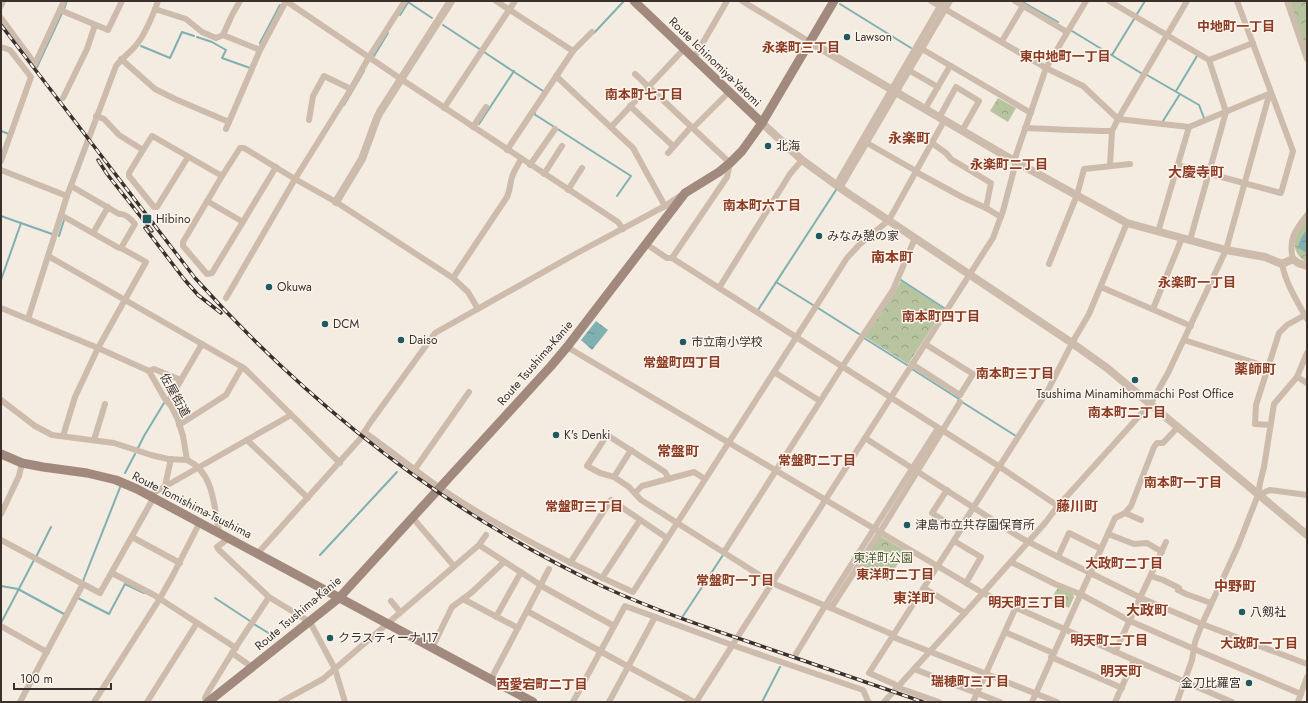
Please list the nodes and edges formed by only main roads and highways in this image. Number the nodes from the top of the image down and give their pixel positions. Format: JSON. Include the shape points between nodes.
{"nodes":[{"id":1,"x":834,"y":1,"type":"edge"},
{"id":2,"x":636,"y":2,"type":"edge"},
{"id":3,"x":762,"y":123,"type":"junction"},
{"id":4,"x":1,"y":454,"type":"edge"},
{"id":5,"x":339,"y":598,"type":"junction"},
{"id":6,"x":528,"y":701,"type":"edge"},
{"id":7,"x":207,"y":702,"type":"edge"}],
"edges":[{"from":1,"to":3,"type":"main road","name":"Route Tsushima-Kanie"},
{"from":2,"to":3,"type":"main road","name":"Route Ichinomiya-Yatomi"},
{"from":3,"to":5,"type":"main road","name":"Route Tsushima-Kanie","via":[[730,164],[685,193],[551,366]]},
{"from":4,"to":5,"type":"main road","name":"Route Tomishima-Tsushima","via":[[22,463],[87,473],[137,488]]},
{"from":5,"to":6,"type":"main road"},
{"from":5,"to":7,"type":"main road","name":"Route Tsushima-Kanie"}]}
